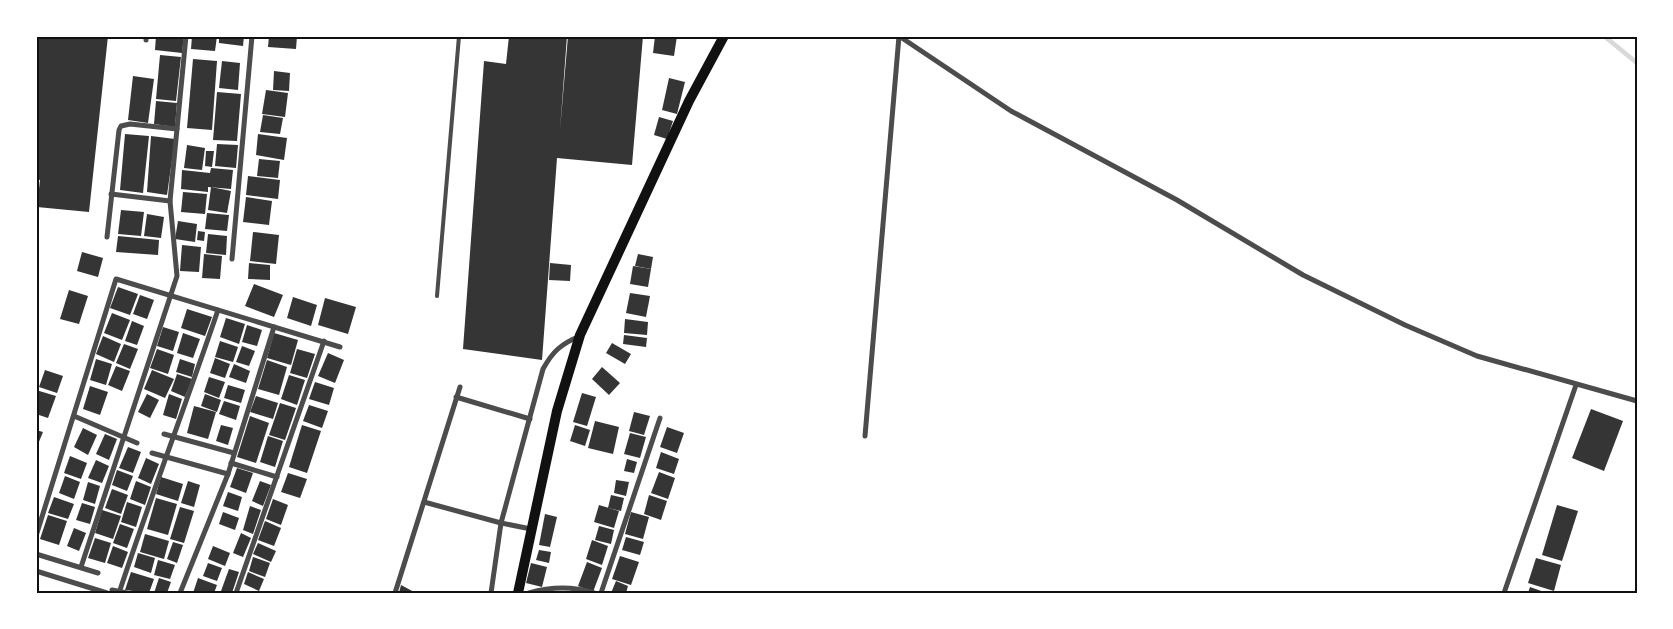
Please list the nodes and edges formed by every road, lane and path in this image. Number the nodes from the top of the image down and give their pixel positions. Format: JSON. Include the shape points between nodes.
{"nodes":[{"id":1,"x":186,"y":36,"type":"edge"},
{"id":2,"x":252,"y":36,"type":"edge"},
{"id":3,"x":459,"y":36,"type":"edge"},
{"id":4,"x":724,"y":36,"type":"edge"},
{"id":5,"x":899,"y":36,"type":"edge"},
{"id":6,"x":177,"y":129,"type":"junction"},
{"id":7,"x":111,"y":194,"type":"junction"},
{"id":8,"x":170,"y":201,"type":"junction"},
{"id":9,"x":107,"y":237,"type":"dead end"},
{"id":10,"x":232,"y":258,"type":"dead end"},
{"id":11,"x":169,"y":295,"type":"junction"},
{"id":12,"x":437,"y":296,"type":"dead end"},
{"id":13,"x":218,"y":310,"type":"junction"},
{"id":14,"x":274,"y":326,"type":"junction"},
{"id":15,"x":580,"y":335,"type":"junction"},
{"id":16,"x":324,"y":342,"type":"junction"},
{"id":17,"x":340,"y":347,"type":"dead end"},
{"id":18,"x":1576,"y":385,"type":"junction"},
{"id":19,"x":460,"y":386,"type":"dead end"},
{"id":20,"x":456,"y":398,"type":"junction"},
{"id":21,"x":1637,"y":401,"type":"edge"},
{"id":22,"x":74,"y":416,"type":"junction"},
{"id":23,"x":660,"y":418,"type":"dead end"},
{"id":24,"x":530,"y":419,"type":"junction"},
{"id":25,"x":164,"y":434,"type":"dead end"},
{"id":26,"x":865,"y":436,"type":"dead end"},
{"id":27,"x":175,"y":437,"type":"junction"},
{"id":28,"x":122,"y":438,"type":"junction"},
{"id":29,"x":137,"y":443,"type":"dead end"},
{"id":30,"x":152,"y":453,"type":"dead end"},
{"id":31,"x":234,"y":453,"type":"junction"},
{"id":32,"x":164,"y":458,"type":"junction"},
{"id":33,"x":231,"y":463,"type":"junction"},
{"id":34,"x":228,"y":474,"type":"junction"},
{"id":35,"x":278,"y":477,"type":"junction"},
{"id":36,"x":424,"y":502,"type":"junction"},
{"id":37,"x":501,"y":523,"type":"junction"},
{"id":38,"x":531,"y":529,"type":"junction"},
{"id":39,"x":36,"y":536,"type":"edge"},
{"id":40,"x":36,"y":554,"type":"edge"},
{"id":41,"x":80,"y":567,"type":"junction"},
{"id":42,"x":36,"y":571,"type":"edge"},
{"id":43,"x":98,"y":573,"type":"dead end"},
{"id":44,"x":112,"y":590,"type":"dead end"},
{"id":45,"x":120,"y":590,"type":"junction"},
{"id":46,"x":107,"y":593,"type":"edge"},
{"id":47,"x":127,"y":593,"type":"edge"},
{"id":48,"x":180,"y":593,"type":"edge"},
{"id":49,"x":236,"y":593,"type":"edge"},
{"id":50,"x":395,"y":593,"type":"edge"},
{"id":51,"x":491,"y":593,"type":"edge"},
{"id":52,"x":518,"y":593,"type":"edge"},
{"id":53,"x":529,"y":593,"type":"edge"},
{"id":54,"x":594,"y":593,"type":"edge"},
{"id":55,"x":601,"y":593,"type":"edge"},
{"id":56,"x":1504,"y":593,"type":"edge"}],
"edges":[{"from":1,"to":6,"type":"street"},
{"from":2,"to":10,"type":"street"},
{"from":3,"to":12,"type":"lane"},
{"from":4,"to":15,"type":"main road","via":[[689,100]]},
{"from":5,"to":18,"type":"street","via":[[1011,111],[1177,200],[1303,275],[1477,356]]},
{"from":5,"to":26,"type":"street"},
{"from":6,"to":7,"type":"street","via":[[122,126],[117,135]]},
{"from":6,"to":8,"type":"street"},
{"from":7,"to":8,"type":"street"},
{"from":7,"to":9,"type":"street"},
{"from":8,"to":11,"type":"street","via":[[177,276]]},
{"from":11,"to":13,"type":"street"},
{"from":11,"to":22,"type":"street","via":[[116,279]]},
{"from":11,"to":28,"type":"street"},
{"from":13,"to":14,"type":"street"},
{"from":13,"to":27,"type":"street"},
{"from":14,"to":16,"type":"street"},
{"from":14,"to":31,"type":"street"},
{"from":15,"to":24,"type":"street","via":[[561,344],[552,353],[543,369]]},
{"from":15,"to":38,"type":"main road","via":[[557,411]]},
{"from":16,"to":17,"type":"street"},
{"from":16,"to":35,"type":"street"},
{"from":18,"to":21,"type":"street"},
{"from":18,"to":56,"type":"street"},
{"from":19,"to":20,"type":"street"},
{"from":20,"to":24,"type":"street"},
{"from":20,"to":36,"type":"street"},
{"from":22,"to":28,"type":"street"},
{"from":22,"to":39,"type":"street"},
{"from":23,"to":55,"type":"street"},
{"from":24,"to":37,"type":"street"},
{"from":25,"to":27,"type":"street"},
{"from":27,"to":31,"type":"street"},
{"from":27,"to":32,"type":"street"},
{"from":28,"to":29,"type":"street"},
{"from":28,"to":41,"type":"street"},
{"from":30,"to":32,"type":"street"},
{"from":31,"to":33,"type":"street"},
{"from":32,"to":34,"type":"street"},
{"from":32,"to":45,"type":"street"},
{"from":33,"to":34,"type":"street"},
{"from":33,"to":35,"type":"street"},
{"from":34,"to":48,"type":"street"},
{"from":35,"to":49,"type":"street"},
{"from":36,"to":37,"type":"street"},
{"from":36,"to":50,"type":"street"},
{"from":37,"to":38,"type":"street"},
{"from":37,"to":51,"type":"street"},
{"from":38,"to":52,"type":"main road"},
{"from":40,"to":41,"type":"street"},
{"from":41,"to":43,"type":"street"},
{"from":42,"to":46,"type":"street"},
{"from":44,"to":45,"type":"street"},
{"from":45,"to":47,"type":"street"},
{"from":53,"to":54,"type":"street","via":[[574,588]]}]}
